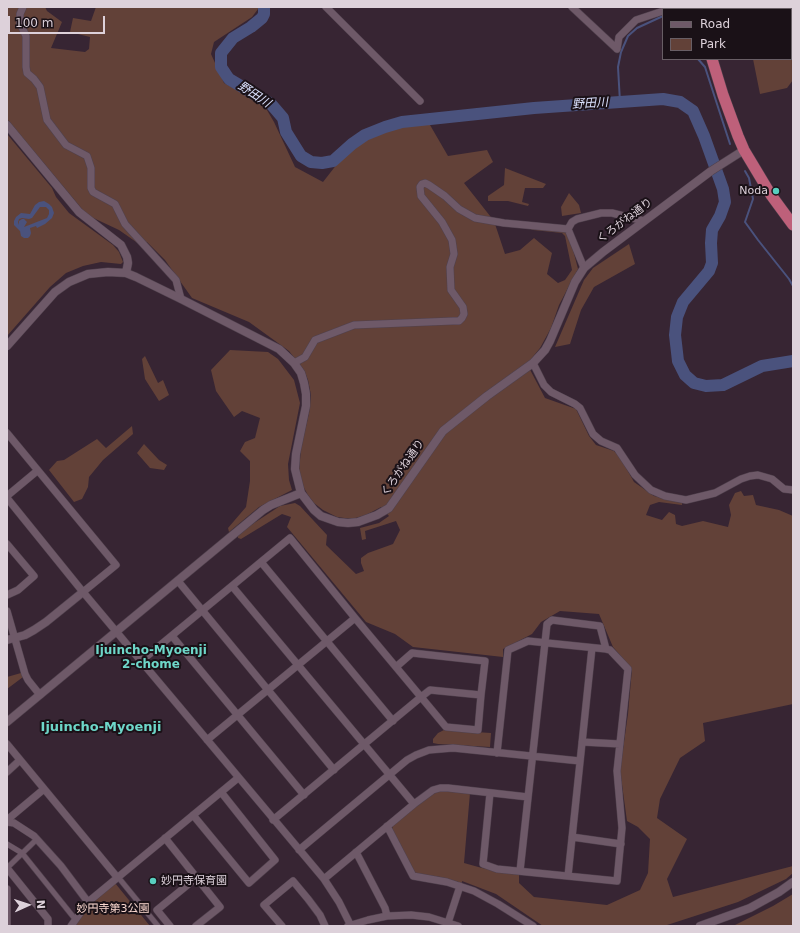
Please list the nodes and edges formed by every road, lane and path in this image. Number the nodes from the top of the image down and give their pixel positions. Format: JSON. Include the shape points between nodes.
{"nodes":[{"id":1,"x":23,"y":7,"type":"edge"},
{"id":2,"x":326,"y":7,"type":"edge"},
{"id":3,"x":572,"y":7,"type":"edge"},
{"id":4,"x":662,"y":11,"type":"edge"},
{"id":5,"x":712,"y":60,"type":"edge"},
{"id":6,"x":420,"y":100,"type":"dead end"},
{"id":7,"x":7,"y":125,"type":"edge"},
{"id":8,"x":744,"y":150,"type":"junction"},
{"id":9,"x":644,"y":221,"type":"junction"},
{"id":10,"x":793,"y":225,"type":"edge"},
{"id":11,"x":568,"y":229,"type":"junction"},
{"id":12,"x":584,"y":268,"type":"junction"},
{"id":13,"x":126,"y":274,"type":"junction"},
{"id":14,"x":181,"y":299,"type":"junction"},
{"id":15,"x":7,"y":346,"type":"edge"},
{"id":16,"x":294,"y":363,"type":"junction"},
{"id":17,"x":533,"y":363,"type":"junction"},
{"id":18,"x":7,"y":433,"type":"edge"},
{"id":19,"x":38,"y":470,"type":"junction"},
{"id":20,"x":793,"y":490,"type":"edge"},
{"id":21,"x":301,"y":493,"type":"junction"},
{"id":22,"x":7,"y":497,"type":"edge"},
{"id":23,"x":7,"y":544,"type":"edge"},
{"id":24,"x":261,"y":562,"type":"junction"},
{"id":25,"x":178,"y":581,"type":"junction"},
{"id":26,"x":232,"y":586,"type":"junction"},
{"id":27,"x":83,"y":592,"type":"junction"},
{"id":28,"x":7,"y":595,"type":"edge"},
{"id":29,"x":203,"y":610,"type":"junction"},
{"id":30,"x":7,"y":611,"type":"edge"},
{"id":31,"x":356,"y":618,"type":"junction"},
{"id":32,"x":117,"y":631,"type":"junction"},
{"id":33,"x":172,"y":636,"type":"junction"},
{"id":34,"x":11,"y":640,"type":"edge"},
{"id":35,"x":327,"y":641,"type":"junction"},
{"id":36,"x":544,"y":642,"type":"junction"},
{"id":37,"x":592,"y":648,"type":"junction"},
{"id":38,"x":606,"y":648,"type":"junction"},
{"id":39,"x":141,"y":661,"type":"junction"},
{"id":40,"x":298,"y":665,"type":"junction"},
{"id":41,"x":396,"y":667,"type":"junction"},
{"id":42,"x":268,"y":690,"type":"junction"},
{"id":43,"x":40,"y":695,"type":"junction"},
{"id":44,"x":481,"y":695,"type":"junction"},
{"id":45,"x":421,"y":697,"type":"junction"},
{"id":46,"x":238,"y":715,"type":"junction"},
{"id":47,"x":393,"y":721,"type":"junction"},
{"id":48,"x":7,"y":722,"type":"edge"},
{"id":49,"x":207,"y":740,"type":"junction"},
{"id":50,"x":582,"y":742,"type":"junction"},
{"id":51,"x":7,"y":744,"type":"edge"},
{"id":52,"x":620,"y":744,"type":"junction"},
{"id":53,"x":364,"y":745,"type":"junction"},
{"id":54,"x":497,"y":753,"type":"junction"},
{"id":55,"x":532,"y":757,"type":"junction"},
{"id":56,"x":20,"y":760,"type":"junction"},
{"id":57,"x":580,"y":762,"type":"junction"},
{"id":58,"x":334,"y":770,"type":"junction"},
{"id":59,"x":7,"y":772,"type":"edge"},
{"id":60,"x":389,"y":775,"type":"junction"},
{"id":61,"x":238,"y":778,"type":"junction"},
{"id":62,"x":44,"y":789,"type":"junction"},
{"id":63,"x":220,"y":792,"type":"junction"},
{"id":64,"x":490,"y":793,"type":"junction"},
{"id":65,"x":304,"y":795,"type":"junction"},
{"id":66,"x":528,"y":797,"type":"junction"},
{"id":67,"x":414,"y":804,"type":"junction"},
{"id":68,"x":194,"y":815,"type":"junction"},
{"id":69,"x":273,"y":820,"type":"junction"},
{"id":70,"x":7,"y":821,"type":"edge"},
{"id":71,"x":387,"y":826,"type":"junction"},
{"id":72,"x":572,"y":837,"type":"junction"},
{"id":73,"x":165,"y":838,"type":"junction"},
{"id":74,"x":37,"y":839,"type":"junction"},
{"id":75,"x":7,"y":844,"type":"edge"},
{"id":76,"x":622,"y":844,"type":"junction"},
{"id":77,"x":298,"y":850,"type":"junction"},
{"id":78,"x":356,"y":852,"type":"junction"},
{"id":79,"x":22,"y":853,"type":"junction"},
{"id":80,"x":7,"y":868,"type":"edge"},
{"id":81,"x":520,"y":871,"type":"junction"},
{"id":82,"x":7,"y":872,"type":"edge"},
{"id":83,"x":568,"y":876,"type":"junction"},
{"id":84,"x":117,"y":877,"type":"junction"},
{"id":85,"x":196,"y":878,"type":"junction"},
{"id":86,"x":324,"y":879,"type":"junction"},
{"id":87,"x":793,"y":882,"type":"edge"},
{"id":88,"x":460,"y":886,"type":"junction"},
{"id":89,"x":7,"y":889,"type":"edge"},
{"id":90,"x":88,"y":902,"type":"junction"},
{"id":91,"x":387,"y":916,"type":"junction"},
{"id":92,"x":73,"y":923,"type":"edge"},
{"id":93,"x":447,"y":924,"type":"edge"},
{"id":94,"x":7,"y":926,"type":"edge"},
{"id":95,"x":48,"y":926,"type":"edge"},
{"id":96,"x":158,"y":926,"type":"edge"},
{"id":97,"x":170,"y":926,"type":"edge"},
{"id":98,"x":196,"y":926,"type":"edge"},
{"id":99,"x":282,"y":926,"type":"edge"},
{"id":100,"x":326,"y":926,"type":"edge"},
{"id":101,"x":350,"y":926,"type":"edge"},
{"id":102,"x":458,"y":926,"type":"edge"},
{"id":103,"x":533,"y":926,"type":"edge"},
{"id":104,"x":700,"y":926,"type":"edge"}],
"edges":[{"from":1,"to":14,"type":"street","via":[[20,23],[26,36],[27,73],[40,87],[47,120],[66,144],[87,156],[93,192],[114,204],[125,224],[176,280]]},
{"from":2,"to":6,"type":"street"},
{"from":3,"to":4,"type":"street","via":[[617,49],[619,37],[636,20]]},
{"from":5,"to":8,"type":"highway"},
{"from":7,"to":13,"type":"street","via":[[79,212],[125,250],[128,263]]},
{"from":8,"to":9,"type":"street","name":"くろがね通り"},
{"from":8,"to":10,"type":"highway"},
{"from":9,"to":11,"type":"street","via":[[612,213],[601,213],[576,219]]},
{"from":9,"to":12,"type":"street","name":"くろがね通り"},
{"from":11,"to":12,"type":"street"},
{"from":11,"to":16,"type":"street","via":[[475,218],[459,209],[429,185],[422,184],[422,196],[452,240],[454,254],[450,267],[451,290],[463,307],[462,318],[459,321],[354,326],[315,340],[305,357]]},
{"from":12,"to":17,"type":"street","name":"くろがね通り","via":[[570,293],[550,342]]},
{"from":13,"to":14,"type":"street","name":"くろがね通り"},
{"from":13,"to":15,"type":"street","name":"くろがね通り","via":[[99,272],[69,282],[49,298]]},
{"from":14,"to":16,"type":"street","name":"くろがね通り","via":[[278,349]]},
{"from":16,"to":21,"type":"street","name":"くろがね通り","via":[[301,373],[306,394],[295,469]]},
{"from":17,"to":20,"type":"street","via":[[544,385],[551,392],[580,408],[593,434],[601,441],[617,448],[635,475],[651,490],[686,500],[715,493],[741,478],[758,475],[772,479],[784,489]]},
{"from":17,"to":21,"type":"street","name":"くろがね通り","via":[[443,431],[389,508],[377,515],[348,523],[329,519],[314,510]]},
{"from":18,"to":19,"type":"street"},
{"from":19,"to":22,"type":"street"},
{"from":19,"to":27,"type":"street","via":[[116,565]]},
{"from":21,"to":25,"type":"street","via":[[263,510]]},
{"from":22,"to":27,"type":"street"},
{"from":23,"to":28,"type":"street","via":[[34,576],[18,590]]},
{"from":24,"to":26,"type":"street"},
{"from":24,"to":31,"type":"street","via":[[290,538]]},
{"from":24,"to":35,"type":"street"},
{"from":25,"to":29,"type":"street"},
{"from":25,"to":32,"type":"street"},
{"from":26,"to":29,"type":"street"},
{"from":26,"to":40,"type":"street"},
{"from":27,"to":32,"type":"street"},
{"from":27,"to":34,"type":"street","via":[[46,622]]},
{"from":29,"to":33,"type":"street"},
{"from":29,"to":42,"type":"street"},
{"from":30,"to":34,"type":"street"},
{"from":31,"to":35,"type":"street"},
{"from":31,"to":41,"type":"street"},
{"from":32,"to":39,"type":"street"},
{"from":32,"to":43,"type":"street"},
{"from":33,"to":39,"type":"street"},
{"from":33,"to":46,"type":"street"},
{"from":34,"to":43,"type":"street","via":[[28,680]]},
{"from":35,"to":40,"type":"street"},
{"from":35,"to":47,"type":"street"},
{"from":36,"to":37,"type":"street"},
{"from":36,"to":38,"type":"street","via":[[547,624],[552,620],[600,626]]},
{"from":36,"to":54,"type":"street","via":[[528,641],[508,650]]},
{"from":36,"to":55,"type":"street"},
{"from":37,"to":38,"type":"street"},
{"from":37,"to":50,"type":"street"},
{"from":38,"to":52,"type":"street","via":[[628,669]]},
{"from":39,"to":49,"type":"street"},
{"from":40,"to":42,"type":"street"},
{"from":40,"to":53,"type":"street"},
{"from":41,"to":44,"type":"street","via":[[412,653],[485,661]]},
{"from":41,"to":45,"type":"street"},
{"from":42,"to":46,"type":"street"},
{"from":42,"to":58,"type":"street"},
{"from":43,"to":48,"type":"street"},
{"from":44,"to":45,"type":"street","via":[[430,690]]},
{"from":44,"to":45,"type":"street","via":[[478,730],[446,728]]},
{"from":45,"to":47,"type":"street"},
{"from":46,"to":49,"type":"street"},
{"from":46,"to":65,"type":"street"},
{"from":47,"to":53,"type":"street"},
{"from":49,"to":61,"type":"street"},
{"from":50,"to":52,"type":"street"},
{"from":50,"to":57,"type":"street"},
{"from":51,"to":56,"type":"street"},
{"from":52,"to":76,"type":"street","via":[[617,771]]},
{"from":53,"to":58,"type":"street"},
{"from":53,"to":60,"type":"street"},
{"from":54,"to":55,"type":"street"},
{"from":54,"to":60,"type":"street","via":[[453,748],[429,750],[416,754]]},
{"from":55,"to":57,"type":"street"},
{"from":55,"to":66,"type":"street"},
{"from":56,"to":59,"type":"street"},
{"from":56,"to":62,"type":"street"},
{"from":57,"to":72,"type":"street"},
{"from":58,"to":65,"type":"street"},
{"from":60,"to":67,"type":"street"},
{"from":60,"to":77,"type":"street"},
{"from":61,"to":63,"type":"street"},
{"from":61,"to":69,"type":"street"},
{"from":62,"to":70,"type":"street"},
{"from":62,"to":84,"type":"street"},
{"from":63,"to":68,"type":"street"},
{"from":63,"to":68,"type":"street","via":[[275,860],[249,883]]},
{"from":64,"to":66,"type":"street"},
{"from":64,"to":67,"type":"street","via":[[440,788],[427,793]]},
{"from":64,"to":81,"type":"street","via":[[483,864],[497,869]]},
{"from":65,"to":69,"type":"street"},
{"from":66,"to":81,"type":"street"},
{"from":67,"to":71,"type":"street"},
{"from":68,"to":73,"type":"street"},
{"from":69,"to":77,"type":"street"},
{"from":70,"to":74,"type":"street"},
{"from":71,"to":78,"type":"street"},
{"from":71,"to":88,"type":"street","via":[[413,876]]},
{"from":72,"to":76,"type":"street"},
{"from":72,"to":83,"type":"street"},
{"from":73,"to":84,"type":"street"},
{"from":73,"to":85,"type":"street"},
{"from":74,"to":79,"type":"street"},
{"from":74,"to":90,"type":"street"},
{"from":75,"to":79,"type":"street"},
{"from":76,"to":83,"type":"street","via":[[617,881]]},
{"from":77,"to":86,"type":"street"},
{"from":78,"to":86,"type":"street"},
{"from":78,"to":91,"type":"street"},
{"from":79,"to":80,"type":"street"},
{"from":79,"to":92,"type":"street"},
{"from":80,"to":82,"type":"street"},
{"from":80,"to":95,"type":"street","via":[[48,919]]},
{"from":81,"to":83,"type":"street"},
{"from":84,"to":90,"type":"street"},
{"from":84,"to":96,"type":"street"},
{"from":85,"to":97,"type":"street","via":[[157,910]]},
{"from":85,"to":98,"type":"street","via":[[220,907]]},
{"from":86,"to":101,"type":"street"},
{"from":87,"to":104,"type":"street","via":[[750,908]]},
{"from":88,"to":93,"type":"street"},
{"from":88,"to":103,"type":"street","via":[[487,897]]},
{"from":89,"to":94,"type":"street"},
{"from":90,"to":92,"type":"street"},
{"from":91,"to":93,"type":"street","via":[[429,917]]},
{"from":91,"to":101,"type":"street"},
{"from":93,"to":102,"type":"street"},
{"from":99,"to":100,"type":"street","via":[[264,905],[293,881]]}]}
